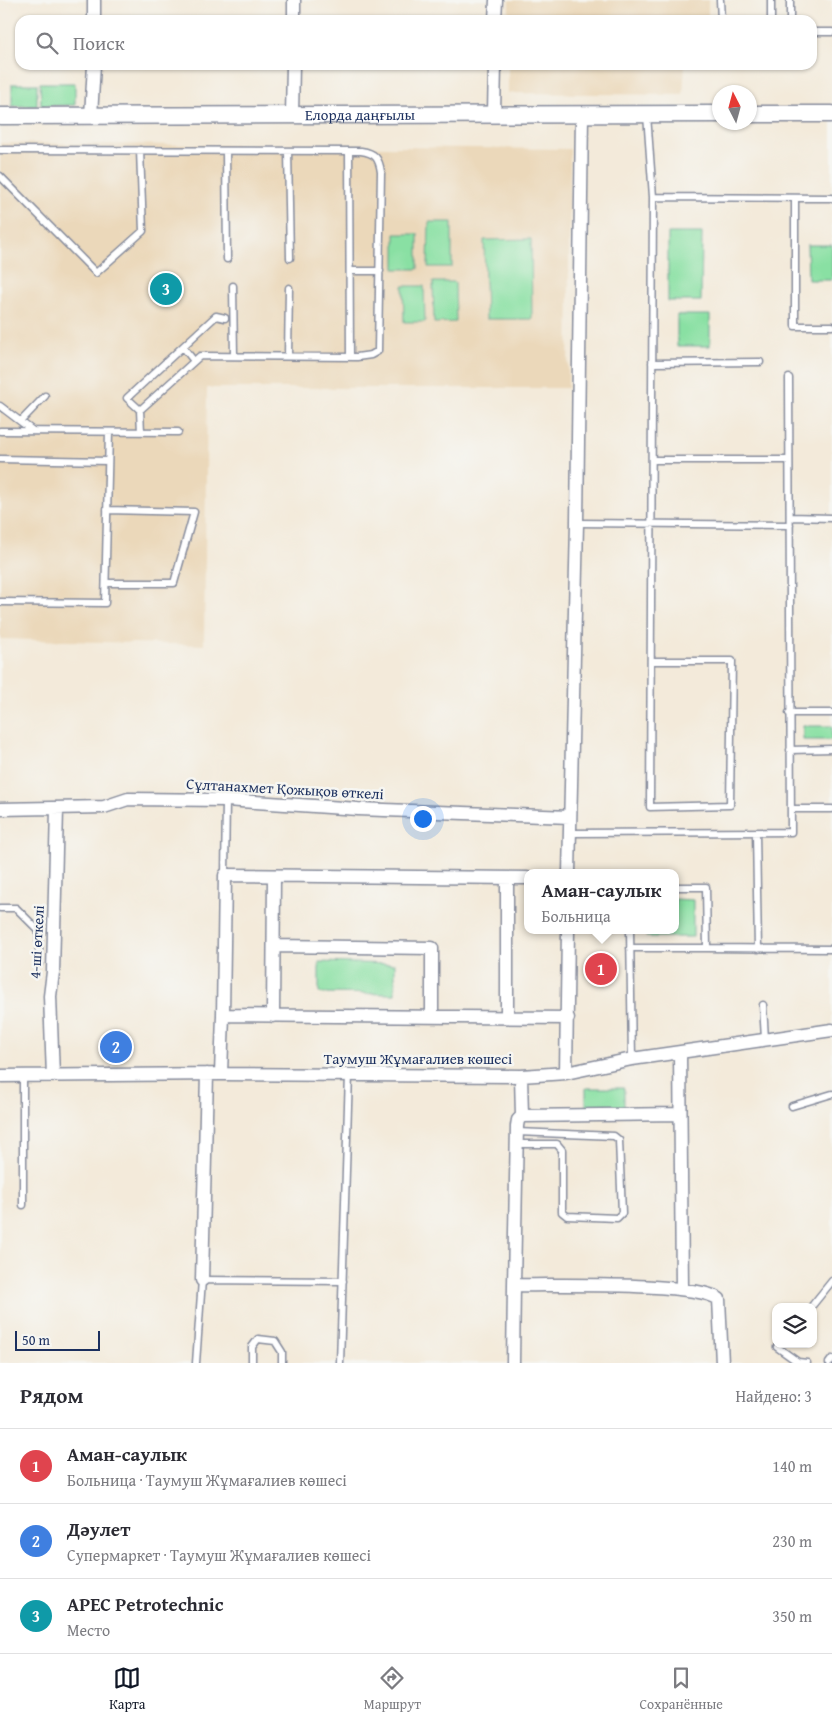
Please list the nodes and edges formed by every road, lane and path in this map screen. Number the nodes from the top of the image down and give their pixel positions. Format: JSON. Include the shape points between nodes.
{"nodes":[{"id":1,"x":94,"y":0,"type":"edge"},
{"id":2,"x":294,"y":0,"type":"edge"},
{"id":3,"x":496,"y":0,"type":"edge"},
{"id":4,"x":720,"y":0,"type":"edge"},
{"id":5,"x":771,"y":0,"type":"edge"},
{"id":6,"x":790,"y":0,"type":"edge"},
{"id":7,"x":94,"y":15,"type":"edge"},
{"id":8,"x":294,"y":15,"type":"edge"},
{"id":9,"x":495,"y":15,"type":"edge"},
{"id":10,"x":721,"y":15,"type":"edge"},
{"id":11,"x":771,"y":15,"type":"edge"},
{"id":12,"x":790,"y":15,"type":"edge"},
{"id":13,"x":817,"y":32,"type":"edge"},
{"id":14,"x":832,"y":32,"type":"edge"},
{"id":15,"x":94,"y":70,"type":"edge"},
{"id":16,"x":293,"y":70,"type":"edge"},
{"id":17,"x":495,"y":70,"type":"edge"},
{"id":18,"x":494,"y":113,"type":"junction"},
{"id":19,"x":582,"y":114,"type":"junction"},
{"id":20,"x":712,"y":114,"type":"edge"},
{"id":21,"x":757,"y":114,"type":"edge"},
{"id":22,"x":832,"y":114,"type":"edge"},
{"id":23,"x":292,"y":115,"type":"junction"},
{"id":24,"x":646,"y":115,"type":"junction"},
{"id":25,"x":0,"y":116,"type":"edge"},
{"id":26,"x":91,"y":116,"type":"junction"},
{"id":27,"x":0,"y":150,"type":"edge"},
{"id":28,"x":140,"y":150,"type":"junction"},
{"id":29,"x":226,"y":151,"type":"junction"},
{"id":30,"x":288,"y":151,"type":"junction"},
{"id":31,"x":349,"y":151,"type":"junction"},
{"id":32,"x":1,"y":179,"type":"edge"},
{"id":33,"x":653,"y":197,"type":"junction"},
{"id":34,"x":795,"y":198,"type":"junction"},
{"id":35,"x":832,"y":198,"type":"edge"},
{"id":36,"x":290,"y":258,"type":"dead end"},
{"id":37,"x":227,"y":259,"type":"dead end"},
{"id":38,"x":350,"y":271,"type":"junction"},
{"id":39,"x":380,"y":271,"type":"junction"},
{"id":40,"x":233,"y":286,"type":"dead end"},
{"id":41,"x":289,"y":288,"type":"dead end"},
{"id":42,"x":225,"y":318,"type":"dead end"},
{"id":43,"x":832,"y":326,"type":"edge"},
{"id":44,"x":182,"y":347,"type":"junction"},
{"id":45,"x":234,"y":356,"type":"junction"},
{"id":46,"x":288,"y":356,"type":"junction"},
{"id":47,"x":350,"y":357,"type":"junction"},
{"id":48,"x":194,"y":361,"type":"junction"},
{"id":49,"x":760,"y":362,"type":"dead end"},
{"id":50,"x":652,"y":363,"type":"junction"},
{"id":51,"x":789,"y":378,"type":"dead end"},
{"id":52,"x":45,"y":396,"type":"dead end"},
{"id":53,"x":0,"y":406,"type":"edge"},
{"id":54,"x":140,"y":410,"type":"junction"},
{"id":55,"x":21,"y":421,"type":"junction"},
{"id":56,"x":0,"y":431,"type":"edge"},
{"id":57,"x":33,"y":431,"type":"junction"},
{"id":58,"x":109,"y":432,"type":"junction"},
{"id":59,"x":141,"y":432,"type":"junction"},
{"id":60,"x":178,"y":432,"type":"dead end"},
{"id":61,"x":0,"y":460,"type":"edge"},
{"id":62,"x":652,"y":460,"type":"junction"},
{"id":63,"x":789,"y":460,"type":"junction"},
{"id":64,"x":108,"y":462,"type":"junction"},
{"id":65,"x":107,"y":510,"type":"junction"},
{"id":66,"x":790,"y":517,"type":"junction"},
{"id":67,"x":832,"y":518,"type":"edge"},
{"id":68,"x":577,"y":523,"type":"junction"},
{"id":69,"x":651,"y":524,"type":"junction"},
{"id":70,"x":790,"y":525,"type":"junction"},
{"id":71,"x":106,"y":583,"type":"junction"},
{"id":72,"x":0,"y":602,"type":"edge"},
{"id":73,"x":651,"y":661,"type":"junction"},
{"id":74,"x":789,"y":713,"type":"junction"},
{"id":75,"x":832,"y":713,"type":"edge"},
{"id":76,"x":790,"y":750,"type":"junction"},
{"id":77,"x":832,"y":750,"type":"edge"},
{"id":78,"x":226,"y":800,"type":"junction"},
{"id":79,"x":0,"y":809,"type":"edge"},
{"id":80,"x":57,"y":809,"type":"junction"},
{"id":81,"x":791,"y":809,"type":"junction"},
{"id":82,"x":832,"y":809,"type":"edge"},
{"id":83,"x":570,"y":817,"type":"junction"},
{"id":84,"x":571,"y":833,"type":"junction"},
{"id":85,"x":756,"y":833,"type":"junction"},
{"id":86,"x":569,"y":869,"type":"edge"},
{"id":87,"x":224,"y":875,"type":"junction"},
{"id":88,"x":274,"y":876,"type":"junction"},
{"id":89,"x":507,"y":878,"type":"junction"},
{"id":90,"x":524,"y":878,"type":"edge"},
{"id":91,"x":679,"y":887,"type":"edge"},
{"id":92,"x":0,"y":908,"type":"edge"},
{"id":93,"x":568,"y":934,"type":"edge"},
{"id":94,"x":630,"y":934,"type":"edge"},
{"id":95,"x":275,"y":946,"type":"junction"},
{"id":96,"x":630,"y":948,"type":"junction"},
{"id":97,"x":707,"y":948,"type":"junction"},
{"id":98,"x":758,"y":949,"type":"junction"},
{"id":99,"x":832,"y":950,"type":"edge"},
{"id":100,"x":39,"y":964,"type":"dead end"},
{"id":101,"x":763,"y":1005,"type":"dead end"},
{"id":102,"x":223,"y":1015,"type":"junction"},
{"id":103,"x":273,"y":1016,"type":"junction"},
{"id":104,"x":432,"y":1017,"type":"junction"},
{"id":105,"x":507,"y":1018,"type":"junction"},
{"id":106,"x":568,"y":1018,"type":"junction"},
{"id":107,"x":832,"y":1030,"type":"edge"},
{"id":108,"x":765,"y":1040,"type":"junction"},
{"id":109,"x":680,"y":1052,"type":"junction"},
{"id":110,"x":632,"y":1059,"type":"junction"},
{"id":111,"x":207,"y":1074,"type":"junction"},
{"id":112,"x":220,"y":1074,"type":"junction"},
{"id":113,"x":349,"y":1074,"type":"junction"},
{"id":114,"x":566,"y":1074,"type":"junction"},
{"id":115,"x":0,"y":1076,"type":"edge"},
{"id":116,"x":23,"y":1076,"type":"junction"},
{"id":117,"x":53,"y":1076,"type":"junction"},
{"id":118,"x":520,"y":1076,"type":"junction"},
{"id":119,"x":832,"y":1094,"type":"edge"},
{"id":120,"x":792,"y":1106,"type":"dead end"},
{"id":121,"x":679,"y":1114,"type":"junction"},
{"id":122,"x":522,"y":1116,"type":"junction"},
{"id":123,"x":517,"y":1138,"type":"junction"},
{"id":124,"x":23,"y":1205,"type":"dead end"},
{"id":125,"x":202,"y":1280,"type":"junction"},
{"id":126,"x":832,"y":1281,"type":"edge"},
{"id":127,"x":343,"y":1282,"type":"junction"},
{"id":128,"x":514,"y":1286,"type":"junction"},
{"id":129,"x":682,"y":1289,"type":"junction"},
{"id":130,"x":813,"y":1303,"type":"edge"},
{"id":131,"x":778,"y":1348,"type":"edge"},
{"id":132,"x":832,"y":1359,"type":"edge"},
{"id":133,"x":196,"y":1363,"type":"edge"},
{"id":134,"x":252,"y":1363,"type":"edge"},
{"id":135,"x":282,"y":1363,"type":"edge"},
{"id":136,"x":340,"y":1363,"type":"edge"},
{"id":137,"x":513,"y":1363,"type":"edge"},
{"id":138,"x":722,"y":1363,"type":"edge"},
{"id":139,"x":807,"y":1363,"type":"edge"},
{"id":140,"x":829,"y":1363,"type":"edge"}],
"edges":[{"from":1,"to":7,"type":"street"},
{"from":2,"to":8,"type":"street"},
{"from":3,"to":9,"type":"street"},
{"from":4,"to":10,"type":"lane"},
{"from":5,"to":11,"type":"lane"},
{"from":6,"to":12,"type":"lane"},
{"from":13,"to":14,"type":"lane"},
{"from":15,"to":26,"type":"street"},
{"from":16,"to":23,"type":"street"},
{"from":17,"to":18,"type":"street"},
{"from":18,"to":19,"type":"street","name":"Елорда даңғылы"},
{"from":18,"to":23,"type":"street","name":"Елорда даңғылы"},
{"from":19,"to":24,"type":"street","name":"Елорда даңғылы"},
{"from":19,"to":68,"type":"street"},
{"from":20,"to":24,"type":"street","name":"Елорда даңғылы"},
{"from":21,"to":22,"type":"street"},
{"from":23,"to":26,"type":"street","name":"Елорда даңғылы"},
{"from":24,"to":33,"type":"lane"},
{"from":25,"to":26,"type":"street","name":"Елорда даңғылы"},
{"from":27,"to":28,"type":"lane"},
{"from":28,"to":29,"type":"lane"},
{"from":28,"to":32,"type":"lane","via":[[143,231],[96,273]]},
{"from":29,"to":30,"type":"lane"},
{"from":29,"to":37,"type":"lane"},
{"from":30,"to":31,"type":"lane"},
{"from":30,"to":36,"type":"lane"},
{"from":31,"to":38,"type":"lane"},
{"from":31,"to":39,"type":"lane","via":[[372,153],[379,160]]},
{"from":33,"to":34,"type":"lane"},
{"from":33,"to":50,"type":"lane"},
{"from":34,"to":35,"type":"lane"},
{"from":34,"to":43,"type":"lane","via":[[795,326]]},
{"from":38,"to":39,"type":"lane"},
{"from":38,"to":47,"type":"lane"},
{"from":39,"to":47,"type":"lane","via":[[378,351]]},
{"from":40,"to":45,"type":"lane"},
{"from":41,"to":46,"type":"lane"},
{"from":42,"to":44,"type":"lane","via":[[216,316]]},
{"from":44,"to":48,"type":"lane"},
{"from":44,"to":54,"type":"lane","via":[[127,398]]},
{"from":45,"to":46,"type":"lane"},
{"from":45,"to":48,"type":"lane","via":[[200,356]]},
{"from":46,"to":47,"type":"lane"},
{"from":48,"to":54,"type":"lane"},
{"from":49,"to":50,"type":"lane"},
{"from":50,"to":62,"type":"lane"},
{"from":51,"to":63,"type":"lane"},
{"from":52,"to":55,"type":"lane"},
{"from":53,"to":55,"type":"lane"},
{"from":54,"to":59,"type":"lane"},
{"from":55,"to":57,"type":"lane"},
{"from":56,"to":57,"type":"lane"},
{"from":57,"to":58,"type":"lane"},
{"from":58,"to":59,"type":"lane"},
{"from":58,"to":64,"type":"lane"},
{"from":59,"to":60,"type":"lane"},
{"from":61,"to":64,"type":"lane"},
{"from":62,"to":63,"type":"lane"},
{"from":62,"to":69,"type":"lane"},
{"from":63,"to":66,"type":"lane"},
{"from":64,"to":65,"type":"lane"},
{"from":65,"to":71,"type":"lane"},
{"from":65,"to":71,"type":"lane","via":[[194,512],[174,583]]},
{"from":66,"to":67,"type":"lane"},
{"from":66,"to":70,"type":"lane"},
{"from":68,"to":69,"type":"lane"},
{"from":68,"to":83,"type":"street"},
{"from":69,"to":70,"type":"lane"},
{"from":69,"to":73,"type":"lane"},
{"from":70,"to":74,"type":"lane"},
{"from":71,"to":72,"type":"lane","via":[[106,603]]},
{"from":73,"to":73,"type":"lane","via":[[650,806],[730,805],[732,661]]},
{"from":74,"to":75,"type":"lane"},
{"from":74,"to":76,"type":"lane"},
{"from":76,"to":77,"type":"lane"},
{"from":76,"to":81,"type":"lane"},
{"from":78,"to":80,"type":"street","name":"Сұлтанахмет Қожықов өткелі","via":[[128,799],[104,807]]},
{"from":78,"to":83,"type":"street","name":"Сұлтанахмет Қожықов өткелі"},
{"from":78,"to":87,"type":"lane"},
{"from":79,"to":80,"type":"street","name":"Сұлтанахмет Қожықов өткелі"},
{"from":80,"to":117,"type":"street","name":"4-ші өткелі","via":[[50,996]]},
{"from":81,"to":82,"type":"lane"},
{"from":81,"to":85,"type":"lane","via":[[791,832]]},
{"from":83,"to":84,"type":"street"},
{"from":84,"to":85,"type":"lane"},
{"from":84,"to":86,"type":"street"},
{"from":85,"to":98,"type":"lane"},
{"from":87,"to":88,"type":"street"},
{"from":87,"to":102,"type":"street"},
{"from":88,"to":89,"type":"street"},
{"from":88,"to":95,"type":"street"},
{"from":89,"to":90,"type":"street"},
{"from":89,"to":105,"type":"street"},
{"from":91,"to":97,"type":"lane","via":[[706,887]]},
{"from":92,"to":100,"type":"lane","via":[[16,908],[39,931]]},
{"from":93,"to":106,"type":"street"},
{"from":94,"to":96,"type":"lane"},
{"from":95,"to":103,"type":"street"},
{"from":95,"to":104,"type":"street","via":[[432,948]]},
{"from":96,"to":97,"type":"lane"},
{"from":96,"to":110,"type":"lane"},
{"from":97,"to":98,"type":"lane"},
{"from":98,"to":99,"type":"lane"},
{"from":101,"to":108,"type":"lane"},
{"from":102,"to":103,"type":"street"},
{"from":102,"to":112,"type":"street"},
{"from":103,"to":104,"type":"street"},
{"from":104,"to":105,"type":"street"},
{"from":105,"to":106,"type":"street"},
{"from":106,"to":114,"type":"street"},
{"from":107,"to":108,"type":"street","name":"Таумуш Жұмағалиев көшесі"},
{"from":108,"to":109,"type":"street","name":"Таумуш Жұмағалиев көшесі"},
{"from":109,"to":110,"type":"street","name":"Таумуш Жұмағалиев көшесі"},
{"from":109,"to":121,"type":"street"},
{"from":110,"to":114,"type":"street","name":"Таумуш Жұмағалиев көшесі"},
{"from":111,"to":112,"type":"street","name":"Таумуш Жұмағалиев көшесі"},
{"from":111,"to":117,"type":"street","name":"Таумуш Жұмағалиев көшесі"},
{"from":111,"to":125,"type":"street"},
{"from":112,"to":113,"type":"street","name":"Таумуш Жұмағалиев көшесі"},
{"from":113,"to":118,"type":"street","name":"Таумуш Жұмағалиев көшесі"},
{"from":113,"to":127,"type":"lane"},
{"from":114,"to":118,"type":"street","name":"Таумуш Жұмағалиев көшесі"},
{"from":115,"to":116,"type":"street","name":"Таумуш Жұмағалиев көшесі"},
{"from":116,"to":117,"type":"street","name":"Таумуш Жұмағалиев көшесі"},
{"from":116,"to":124,"type":"lane"},
{"from":118,"to":122,"type":"street"},
{"from":119,"to":120,"type":"lane"},
{"from":121,"to":122,"type":"street"},
{"from":121,"to":129,"type":"street"},
{"from":122,"to":123,"type":"street","via":[[518,1120]]},
{"from":123,"to":123,"type":"lane","via":[[614,1136],[619,1140],[622,1213],[617,1218],[567,1216],[562,1212],[562,1150],[557,1144]]},
{"from":123,"to":128,"type":"street"},
{"from":125,"to":127,"type":"lane"},
{"from":125,"to":133,"type":"lane"},
{"from":126,"to":130,"type":"lane"},
{"from":127,"to":136,"type":"lane"},
{"from":128,"to":129,"type":"street"},
{"from":128,"to":137,"type":"street"},
{"from":129,"to":138,"type":"street","via":[[719,1299]]},
{"from":131,"to":139,"type":"lane","via":[[798,1362]]},
{"from":132,"to":140,"type":"lane"},
{"from":134,"to":135,"type":"lane","via":[[252,1347],[258,1339],[276,1341],[282,1352]]}]}
